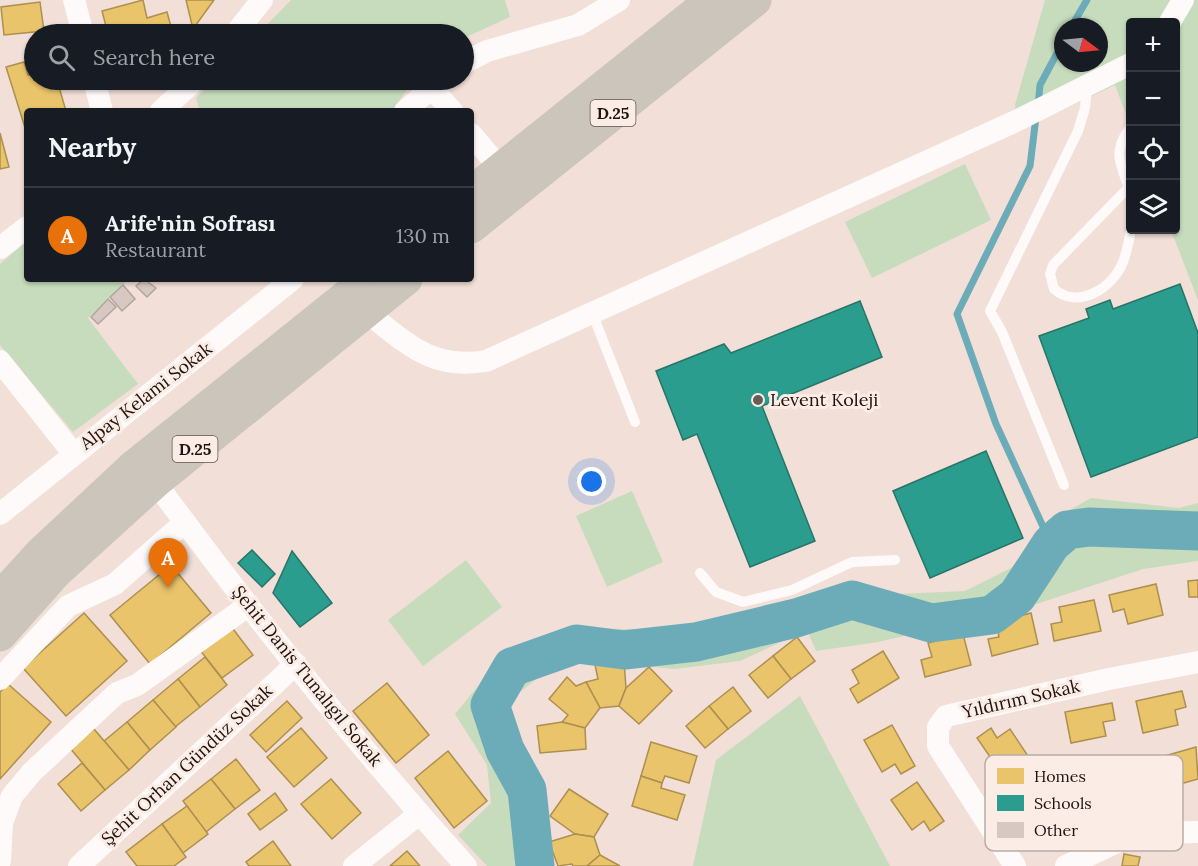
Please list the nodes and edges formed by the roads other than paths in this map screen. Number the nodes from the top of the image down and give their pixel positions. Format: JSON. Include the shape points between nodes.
{"nodes":[{"id":1,"x":74,"y":0,"type":"edge"},
{"id":2,"x":262,"y":0,"type":"edge"},
{"id":3,"x":619,"y":0,"type":"edge"},
{"id":4,"x":712,"y":0,"type":"edge"},
{"id":5,"x":755,"y":0,"type":"edge"},
{"id":6,"x":1183,"y":0,"type":"edge"},
{"id":7,"x":588,"y":10,"type":"edge"},
{"id":8,"x":1172,"y":18,"type":"edge"},
{"id":9,"x":80,"y":24,"type":"edge"},
{"id":10,"x":243,"y":24,"type":"edge"},
{"id":11,"x":474,"y":58,"type":"edge"},
{"id":12,"x":1126,"y":67,"type":"edge"},
{"id":13,"x":1087,"y":87,"type":"junction"},
{"id":14,"x":97,"y":90,"type":"edge"},
{"id":15,"x":184,"y":90,"type":"edge"},
{"id":16,"x":428,"y":90,"type":"edge"},
{"id":17,"x":440,"y":90,"type":"edge"},
{"id":18,"x":101,"y":108,"type":"edge"},
{"id":19,"x":164,"y":108,"type":"edge"},
{"id":20,"x":408,"y":108,"type":"edge"},
{"id":21,"x":450,"y":108,"type":"edge"},
{"id":22,"x":1126,"y":133,"type":"edge"},
{"id":23,"x":474,"y":138,"type":"edge"},
{"id":24,"x":500,"y":168,"type":"junction"},
{"id":25,"x":1126,"y":177,"type":"edge"},
{"id":26,"x":474,"y":190,"type":"edge"},
{"id":27,"x":1126,"y":193,"type":"edge"},
{"id":28,"x":474,"y":225,"type":"edge"},
{"id":29,"x":24,"y":229,"type":"edge"},
{"id":30,"x":1130,"y":234,"type":"edge"},
{"id":31,"x":0,"y":248,"type":"edge"},
{"id":32,"x":288,"y":282,"type":"edge"},
{"id":33,"x":364,"y":282,"type":"edge"},
{"id":34,"x":402,"y":282,"type":"edge"},
{"id":35,"x":365,"y":311,"type":"junction"},
{"id":36,"x":593,"y":315,"type":"junction"},
{"id":37,"x":0,"y":361,"type":"edge"},
{"id":38,"x":635,"y":422,"type":"dead end"},
{"id":39,"x":74,"y":453,"type":"junction"},
{"id":40,"x":155,"y":482,"type":"junction"},
{"id":41,"x":1064,"y":485,"type":"dead end"},
{"id":42,"x":0,"y":514,"type":"edge"},
{"id":43,"x":184,"y":522,"type":"junction"},
{"id":44,"x":895,"y":560,"type":"dead end"},
{"id":45,"x":700,"y":573,"type":"dead end"},
{"id":46,"x":0,"y":598,"type":"edge"},
{"id":47,"x":249,"y":605,"type":"junction"},
{"id":48,"x":0,"y":635,"type":"edge"},
{"id":49,"x":1198,"y":662,"type":"edge"},
{"id":50,"x":296,"y":664,"type":"junction"},
{"id":51,"x":0,"y":679,"type":"edge"},
{"id":52,"x":419,"y":814,"type":"junction"},
{"id":53,"x":985,"y":819,"type":"edge"},
{"id":54,"x":1005,"y":851,"type":"edge"},
{"id":55,"x":1098,"y":851,"type":"edge"},
{"id":56,"x":0,"y":863,"type":"edge"},
{"id":57,"x":79,"y":866,"type":"edge"},
{"id":58,"x":354,"y":866,"type":"edge"},
{"id":59,"x":466,"y":866,"type":"edge"},
{"id":60,"x":1015,"y":866,"type":"edge"},
{"id":61,"x":1066,"y":866,"type":"edge"}],
"edges":[{"from":1,"to":9,"type":"street"},
{"from":2,"to":10,"type":"street"},
{"from":3,"to":7,"type":"street"},
{"from":4,"to":24,"type":"main road","number":"D.25"},
{"from":5,"to":28,"type":"main road","number":"D.25"},
{"from":6,"to":8,"type":"street"},
{"from":7,"to":11,"type":"street","via":[[565,30]]},
{"from":12,"to":13,"type":"street"},
{"from":13,"to":36,"type":"street"},
{"from":13,"to":41,"type":"lane","via":[[1078,131],[990,311]]},
{"from":14,"to":18,"type":"street"},
{"from":15,"to":19,"type":"street"},
{"from":16,"to":20,"type":"street"},
{"from":17,"to":21,"type":"street"},
{"from":22,"to":25,"type":"lane","via":[[1117,150]]},
{"from":23,"to":24,"type":"street"},
{"from":24,"to":26,"type":"main road","number":"D.25"},
{"from":27,"to":30,"type":"lane","via":[[1053,265],[1050,274],[1054,289],[1076,299],[1101,290],[1122,264]]},
{"from":29,"to":31,"type":"street"},
{"from":32,"to":39,"type":"street","name":"Alpay Kelami Sokak"},
{"from":33,"to":46,"type":"main road","number":"D.25","via":[[132,468],[40,554]]},
{"from":34,"to":35,"type":"main road","number":"D.25"},
{"from":35,"to":36,"type":"street","via":[[417,351],[432,359],[462,363],[486,361]]},
{"from":35,"to":40,"type":"main road","number":"D.25"},
{"from":36,"to":38,"type":"lane"},
{"from":37,"to":39,"type":"street"},
{"from":39,"to":42,"type":"street","name":"Alpay Kelami Sokak"},
{"from":40,"to":43,"type":"street","name":"Şehit Danis Tunalıgıl Sokak"},
{"from":40,"to":48,"type":"main road","number":"D.25","via":[[56,572]]},
{"from":43,"to":47,"type":"street","name":"Şehit Danis Tunalıgıl Sokak"},
{"from":43,"to":51,"type":"street","via":[[115,584],[68,606]]},
{"from":44,"to":45,"type":"lane","via":[[852,561],[792,590],[743,602],[716,592]]},
{"from":47,"to":50,"type":"street","name":"Şehit Danis Tunalıgıl Sokak"},
{"from":47,"to":56,"type":"street","via":[[137,685],[117,693],[33,771],[12,796],[2,823]]},
{"from":49,"to":53,"type":"street","name":"Yıldırım Sokak","via":[[946,716],[938,727],[938,746]]},
{"from":50,"to":52,"type":"street","name":"Şehit Danis Tunalıgıl Sokak"},
{"from":50,"to":57,"type":"street","name":"Şehit Orhan Gündüz Sokak"},
{"from":52,"to":58,"type":"street"},
{"from":52,"to":59,"type":"street","name":"Şehit Danis Tunalıgıl Sokak"},
{"from":54,"to":60,"type":"street","name":"Yıldırım Sokak"},
{"from":55,"to":61,"type":"street"}]}
